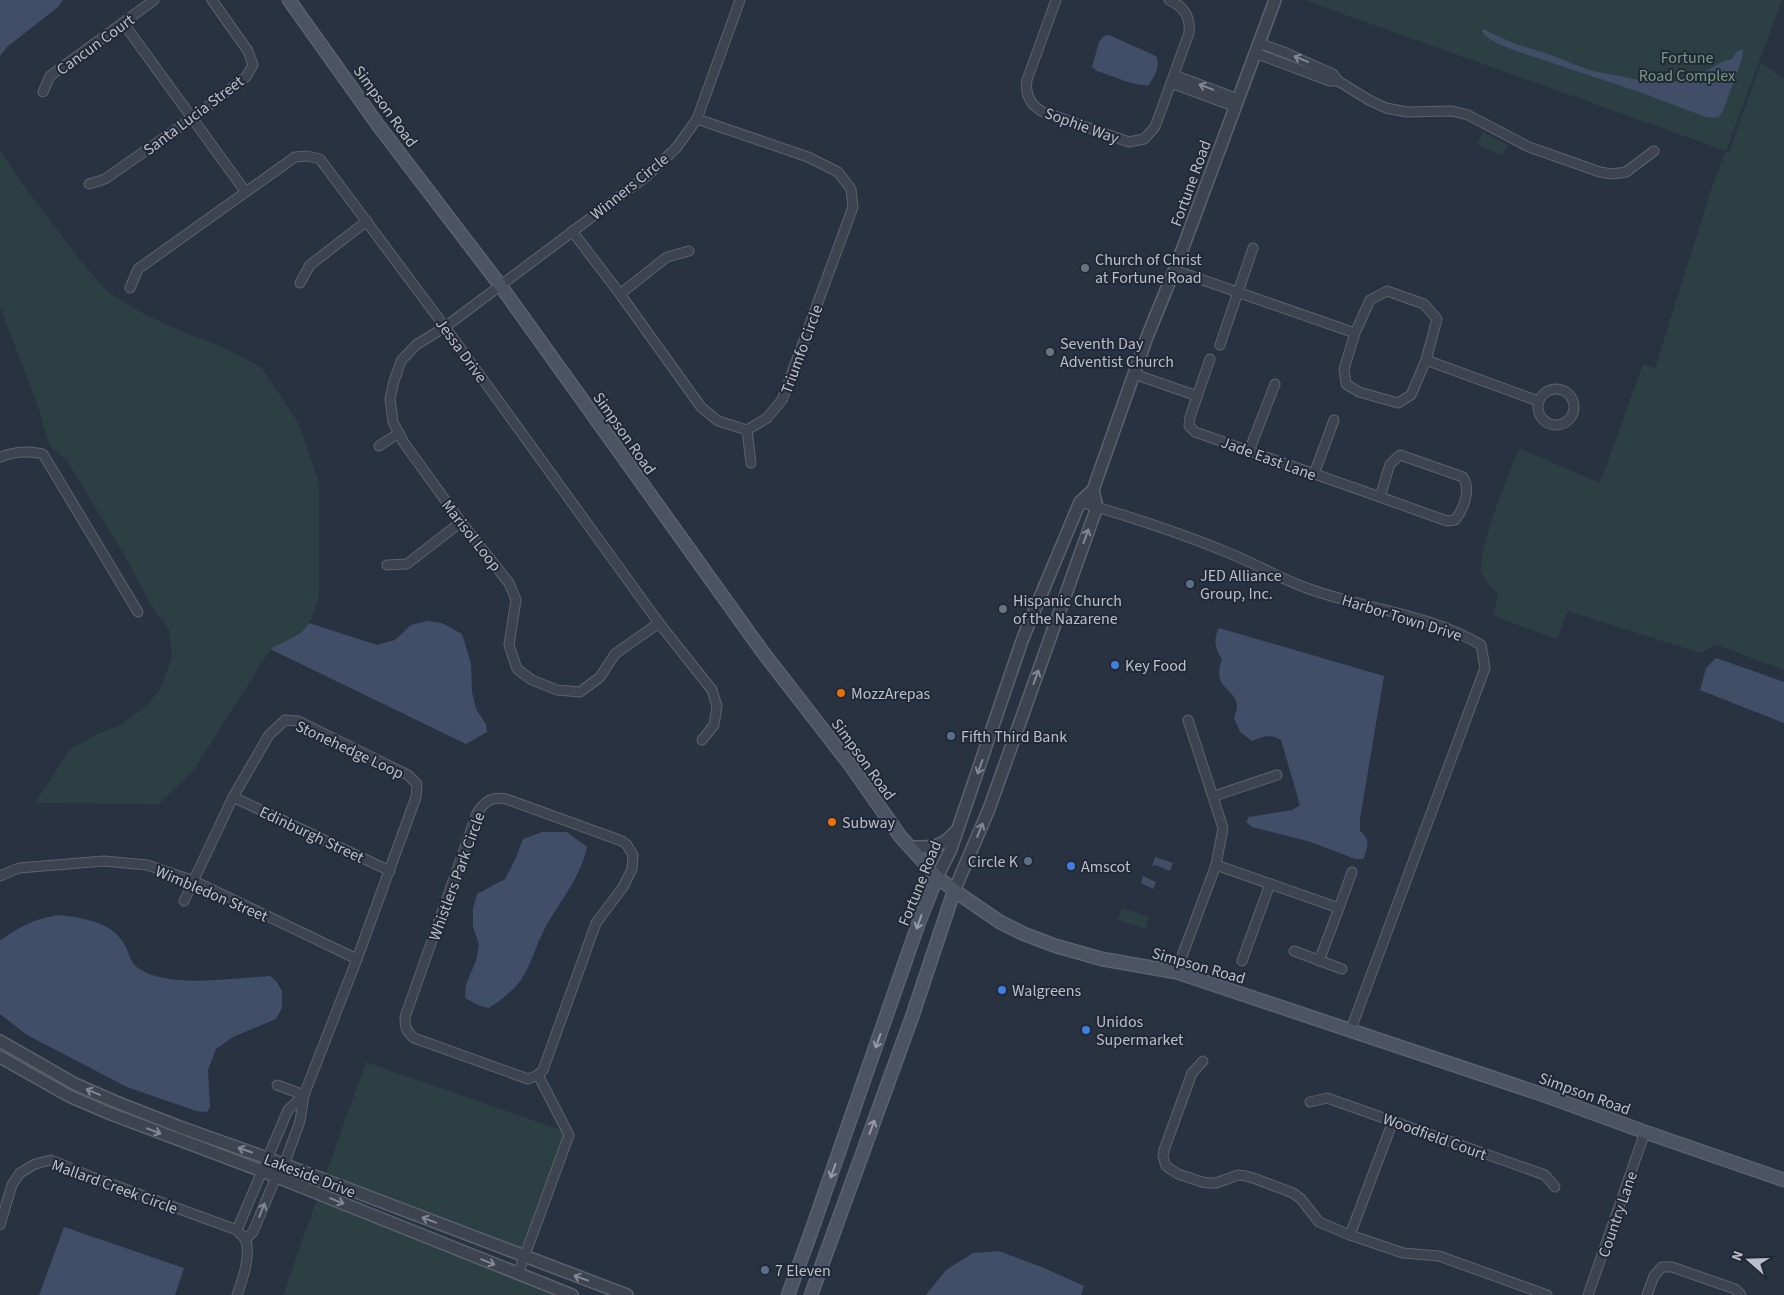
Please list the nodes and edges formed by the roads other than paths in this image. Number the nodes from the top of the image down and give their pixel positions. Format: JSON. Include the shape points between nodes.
{"nodes":[{"id":1,"x":154,"y":0,"type":"edge"},
{"id":2,"x":212,"y":0,"type":"edge"},
{"id":3,"x":289,"y":0,"type":"edge"},
{"id":4,"x":740,"y":0,"type":"edge"},
{"id":5,"x":1056,"y":0,"type":"edge"},
{"id":6,"x":1169,"y":0,"type":"edge"},
{"id":7,"x":1275,"y":0,"type":"edge"},
{"id":8,"x":124,"y":24,"type":"junction"},
{"id":9,"x":1257,"y":48,"type":"junction"},
{"id":10,"x":1172,"y":79,"type":"junction"},
{"id":11,"x":43,"y":92,"type":"dead end"},
{"id":12,"x":1237,"y":103,"type":"junction"},
{"id":13,"x":191,"y":119,"type":"junction"},
{"id":14,"x":697,"y":119,"type":"junction"},
{"id":15,"x":1654,"y":151,"type":"dead end"},
{"id":16,"x":89,"y":184,"type":"dead end"},
{"id":17,"x":245,"y":191,"type":"junction"},
{"id":18,"x":367,"y":221,"type":"junction"},
{"id":19,"x":572,"y":231,"type":"junction"},
{"id":20,"x":1253,"y":248,"type":"dead end"},
{"id":21,"x":689,"y":251,"type":"dead end"},
{"id":22,"x":1174,"y":270,"type":"junction"},
{"id":23,"x":300,"y":283,"type":"dead end"},
{"id":24,"x":500,"y":285,"type":"junction"},
{"id":25,"x":130,"y":288,"type":"dead end"},
{"id":26,"x":1238,"y":292,"type":"junction"},
{"id":27,"x":620,"y":294,"type":"junction"},
{"id":28,"x":446,"y":327,"type":"junction"},
{"id":29,"x":1355,"y":333,"type":"junction"},
{"id":30,"x":1220,"y":344,"type":"dead end"},
{"id":31,"x":1210,"y":359,"type":"dead end"},
{"id":32,"x":1426,"y":360,"type":"junction"},
{"id":33,"x":1134,"y":374,"type":"junction"},
{"id":34,"x":1275,"y":384,"type":"dead end"},
{"id":35,"x":1197,"y":396,"type":"junction"},
{"id":36,"x":1538,"y":401,"type":"junction"},
{"id":37,"x":1334,"y":420,"type":"dead end"},
{"id":38,"x":747,"y":430,"type":"junction"},
{"id":39,"x":399,"y":433,"type":"junction"},
{"id":40,"x":379,"y":446,"type":"dead end"},
{"id":41,"x":1249,"y":451,"type":"junction"},
{"id":42,"x":0,"y":457,"type":"edge"},
{"id":43,"x":751,"y":463,"type":"dead end"},
{"id":44,"x":1314,"y":474,"type":"junction"},
{"id":45,"x":1093,"y":490,"type":"junction"},
{"id":46,"x":1380,"y":497,"type":"junction"},
{"id":47,"x":1080,"y":502,"type":"junction"},
{"id":48,"x":1097,"y":507,"type":"junction"},
{"id":49,"x":461,"y":522,"type":"junction"},
{"id":50,"x":387,"y":565,"type":"dead end"},
{"id":51,"x":138,"y":612,"type":"dead end"},
{"id":52,"x":659,"y":623,"type":"junction"},
{"id":53,"x":1188,"y":720,"type":"dead end"},
{"id":54,"x":702,"y":740,"type":"dead end"},
{"id":55,"x":1277,"y":775,"type":"dead end"},
{"id":56,"x":1214,"y":796,"type":"junction"},
{"id":57,"x":234,"y":797,"type":"junction"},
{"id":58,"x":958,"y":828,"type":"junction"},
{"id":59,"x":910,"y":847,"type":"junction"},
{"id":60,"x":1216,"y":865,"type":"junction"},
{"id":61,"x":390,"y":871,"type":"junction"},
{"id":62,"x":1352,"y":872,"type":"dead end"},
{"id":63,"x":0,"y":876,"type":"edge"},
{"id":64,"x":937,"y":877,"type":"junction"},
{"id":65,"x":194,"y":881,"type":"junction"},
{"id":66,"x":1270,"y":884,"type":"junction"},
{"id":67,"x":954,"y":890,"type":"junction"},
{"id":68,"x":184,"y":901,"type":"dead end"},
{"id":69,"x":1339,"y":908,"type":"junction"},
{"id":70,"x":1294,"y":951,"type":"dead end"},
{"id":71,"x":357,"y":959,"type":"junction"},
{"id":72,"x":1242,"y":961,"type":"dead end"},
{"id":73,"x":1320,"y":961,"type":"junction"},
{"id":74,"x":1342,"y":969,"type":"dead end"},
{"id":75,"x":1176,"y":972,"type":"junction"},
{"id":76,"x":1351,"y":1030,"type":"junction"},
{"id":77,"x":0,"y":1041,"type":"edge"},
{"id":78,"x":0,"y":1057,"type":"edge"},
{"id":79,"x":1203,"y":1061,"type":"dead end"},
{"id":80,"x":538,"y":1075,"type":"junction"},
{"id":81,"x":277,"y":1085,"type":"dead end"},
{"id":82,"x":304,"y":1095,"type":"junction"},
{"id":83,"x":1310,"y":1102,"type":"dead end"},
{"id":84,"x":1393,"y":1121,"type":"junction"},
{"id":85,"x":1645,"y":1132,"type":"junction"},
{"id":86,"x":267,"y":1158,"type":"junction"},
{"id":87,"x":284,"y":1165,"type":"junction"},
{"id":88,"x":262,"y":1171,"type":"junction"},
{"id":89,"x":276,"y":1177,"type":"junction"},
{"id":90,"x":1784,"y":1180,"type":"edge"},
{"id":91,"x":1555,"y":1187,"type":"dead end"},
{"id":92,"x":0,"y":1226,"type":"edge"},
{"id":93,"x":237,"y":1230,"type":"junction"},
{"id":94,"x":1350,"y":1235,"type":"junction"},
{"id":95,"x":245,"y":1240,"type":"junction"},
{"id":96,"x":526,"y":1257,"type":"junction"},
{"id":97,"x":518,"y":1274,"type":"junction"},
{"id":98,"x":238,"y":1295,"type":"edge"},
{"id":99,"x":572,"y":1295,"type":"edge"},
{"id":100,"x":627,"y":1295,"type":"edge"},
{"id":101,"x":788,"y":1295,"type":"edge"},
{"id":102,"x":811,"y":1295,"type":"edge"},
{"id":103,"x":1547,"y":1295,"type":"edge"},
{"id":104,"x":1588,"y":1295,"type":"edge"},
{"id":105,"x":1647,"y":1295,"type":"edge"},
{"id":106,"x":1741,"y":1295,"type":"edge"}],
"edges":[{"from":1,"to":8,"type":"street","name":"Cancun Court"},
{"from":2,"to":13,"type":"street","name":"Santa Lucia Street","via":[[248,51],[253,65],[246,77]]},
{"from":3,"to":24,"type":"main road","name":"Simpson Road","via":[[378,125]]},
{"from":4,"to":14,"type":"street","name":"Winners Circle"},
{"from":5,"to":10,"type":"street","name":"Sophie Way","via":[[1027,80],[1028,98],[1037,109],[1123,141],[1135,142],[1149,135],[1155,127]]},
{"from":6,"to":10,"type":"street","name":"Sophie Way","via":[[1183,9],[1190,24]]},
{"from":7,"to":9,"type":"street","name":"Fortune Road"},
{"from":8,"to":11,"type":"street","name":"Cancun Court","via":[[50,76]]},
{"from":8,"to":13,"type":"street"},
{"from":9,"to":12,"type":"street","name":"Fortune Road"},
{"from":9,"to":15,"type":"street","via":[[1330,81],[1338,81],[1386,108],[1407,112],[1452,111],[1468,115],[1530,147],[1600,172],[1626,172]]},
{"from":10,"to":12,"type":"street"},
{"from":12,"to":22,"type":"street","name":"Fortune Road"},
{"from":13,"to":16,"type":"street","name":"Santa Lucia Street","via":[[105,179]]},
{"from":13,"to":17,"type":"street"},
{"from":14,"to":19,"type":"street","name":"Winners Circle","via":[[677,147],[648,175]]},
{"from":14,"to":38,"type":"street","name":"Triumfo Circle","via":[[808,157],[838,172],[851,189],[852,207],[782,400],[767,418]]},
{"from":17,"to":18,"type":"street","name":"Jessa Drive","via":[[294,157],[320,159]]},
{"from":17,"to":25,"type":"street","name":"Jessa Drive","via":[[138,269]]},
{"from":18,"to":23,"type":"street","via":[[310,265]]},
{"from":18,"to":28,"type":"street","name":"Jessa Drive"},
{"from":19,"to":24,"type":"street","name":"Winners Circle"},
{"from":19,"to":27,"type":"street"},
{"from":20,"to":26,"type":"street"},
{"from":21,"to":27,"type":"street","via":[[667,258]]},
{"from":22,"to":26,"type":"street"},
{"from":22,"to":33,"type":"street","name":"Fortune Road"},
{"from":24,"to":28,"type":"street","name":"Marisol Loop"},
{"from":24,"to":59,"type":"main road","name":"Simpson Road","via":[[757,644]]},
{"from":26,"to":29,"type":"street"},
{"from":26,"to":30,"type":"street"},
{"from":27,"to":38,"type":"street","via":[[701,407],[718,421]]},
{"from":28,"to":39,"type":"street","name":"Marisol Loop","via":[[416,345],[401,361],[390,399],[392,422]]},
{"from":28,"to":52,"type":"street","name":"Jessa Drive"},
{"from":29,"to":32,"type":"street","via":[[1370,300],[1387,292],[1424,304],[1437,319]]},
{"from":29,"to":32,"type":"street","via":[[1344,369],[1346,384],[1358,392],[1398,404],[1411,395]]},
{"from":31,"to":35,"type":"street","name":"Jade East Lane"},
{"from":32,"to":36,"type":"street"},
{"from":33,"to":35,"type":"street"},
{"from":33,"to":45,"type":"street","name":"Fortune Road"},
{"from":34,"to":41,"type":"street"},
{"from":35,"to":41,"type":"street","name":"Jade East Lane","via":[[1189,426],[1195,432]]},
{"from":36,"to":36,"type":"street","via":[[1538,413],[1550,425],[1562,425],[1574,412],[1573,400],[1565,390],[1546,391]]},
{"from":37,"to":44,"type":"street"},
{"from":38,"to":43,"type":"street"},
{"from":39,"to":40,"type":"street"},
{"from":39,"to":49,"type":"street","name":"Marisol Loop"},
{"from":41,"to":44,"type":"street","name":"Jade East Lane"},
{"from":42,"to":51,"type":"street","via":[[21,451],[43,454]]},
{"from":44,"to":46,"type":"street","name":"Jade East Lane"},
{"from":45,"to":47,"type":"street","name":"Fortune Road"},
{"from":45,"to":48,"type":"street"},
{"from":46,"to":46,"type":"street","name":"Jade East Lane","via":[[1390,464],[1400,455],[1464,477],[1467,482],[1468,490],[1455,520],[1447,521]]},
{"from":47,"to":48,"type":"street","name":"Harbor Town Drive"},
{"from":47,"to":58,"type":"street","name":"Fortune Road","one_way":true,"via":[[1020,646]]},
{"from":67,"to":48,"type":"street","one_way":true,"via":[[989,809]]},
{"from":48,"to":76,"type":"street","name":"Harbor Town Drive","via":[[1184,535],[1304,588],[1427,622],[1481,645],[1485,668]]},
{"from":49,"to":50,"type":"street","via":[[407,564]]},
{"from":49,"to":52,"type":"street","name":"Marisol Loop","via":[[509,583],[516,600],[509,645],[516,669],[532,680],[557,690],[580,692],[600,677],[616,654]]},
{"from":52,"to":54,"type":"street","name":"Jessa Drive","via":[[712,690],[717,706],[714,725]]},
{"from":53,"to":56,"type":"street"},
{"from":55,"to":56,"type":"street"},
{"from":56,"to":60,"type":"street","via":[[1223,828]]},
{"from":57,"to":61,"type":"street","name":"Edinburgh Street"},
{"from":57,"to":61,"type":"street","name":"Stonehedge Loop","via":[[269,735],[285,720],[298,721],[408,775],[417,784],[416,797]]},
{"from":57,"to":65,"type":"street","name":"Stonehedge Loop"},
{"from":58,"to":59,"type":"street","via":[[948,840],[937,846]]},
{"from":58,"to":64,"type":"street","name":"Fortune Road"},
{"from":59,"to":64,"type":"main road","name":"Simpson Road"},
{"from":60,"to":66,"type":"street"},
{"from":60,"to":75,"type":"street"},
{"from":61,"to":71,"type":"street","name":"Stonehedge Loop"},
{"from":62,"to":69,"type":"street"},
{"from":63,"to":65,"type":"street","name":"Wimbledon Street","via":[[19,868],[104,861],[147,865]]},
{"from":64,"to":67,"type":"main road","name":"Simpson Road"},
{"from":64,"to":101,"type":"main road","name":"Fortune Road","one_way":true},
{"from":65,"to":68,"type":"street","name":"Stonehedge Loop"},
{"from":65,"to":71,"type":"street","name":"Wimbledon Street"},
{"from":66,"to":69,"type":"street"},
{"from":66,"to":72,"type":"street"},
{"from":67,"to":75,"type":"main road","name":"Simpson Road","via":[[1000,922],[1056,946],[1102,959]]},
{"from":102,"to":67,"type":"main road","one_way":true,"via":[[912,1017]]},
{"from":69,"to":73,"type":"street"},
{"from":70,"to":73,"type":"street"},
{"from":71,"to":82,"type":"street","name":"Stonehedge Loop"},
{"from":73,"to":74,"type":"street"},
{"from":75,"to":76,"type":"main road","name":"Simpson Road"},
{"from":76,"to":85,"type":"main road","name":"Simpson Road"},
{"from":86,"to":77,"type":"street","name":"Lakeside Drive","one_way":true,"via":[[75,1084]]},
{"from":78,"to":88,"type":"street","name":"Lakeside Drive","one_way":true,"via":[[110,1114]]},
{"from":79,"to":94,"type":"street","via":[[1192,1073],[1164,1150],[1166,1166],[1202,1182],[1216,1183],[1238,1176],[1256,1179],[1293,1193],[1319,1222]]},
{"from":80,"to":80,"type":"street","name":"Whistlers Park Circle","via":[[543,1070],[596,924],[623,887],[632,869],[633,855],[622,841],[496,798],[485,802],[477,813],[405,1024],[414,1038],[528,1079]]},
{"from":80,"to":96,"type":"street","via":[[569,1135]]},
{"from":81,"to":82,"type":"street"},
{"from":82,"to":86,"type":"street","name":"Stonehedge Loop","via":[[288,1110]]},
{"from":82,"to":87,"type":"street","name":"Stonehedge Loop","via":[[300,1121]]},
{"from":83,"to":84,"type":"street","name":"Woodfield Court","via":[[1327,1098]]},
{"from":84,"to":91,"type":"street","name":"Woodfield Court","via":[[1545,1176]]},
{"from":84,"to":94,"type":"street"},
{"from":85,"to":90,"type":"main road","name":"Simpson Road"},
{"from":85,"to":104,"type":"street","name":"Country Lane"},
{"from":86,"to":87,"type":"street","name":"Lakeside Drive"},
{"from":86,"to":88,"type":"street","name":"Stonehedge Loop"},
{"from":87,"to":89,"type":"street","name":"Stonehedge Loop"},
{"from":96,"to":87,"type":"street","name":"Lakeside Drive","one_way":true},
{"from":88,"to":89,"type":"street","name":"Lakeside Drive"},
{"from":88,"to":93,"type":"street"},
{"from":95,"to":89,"type":"street","one_way":true,"via":[[253,1232]]},
{"from":89,"to":97,"type":"street","name":"Lakeside Drive","one_way":true},
{"from":92,"to":93,"type":"street","name":"Mallard Creek Circle","via":[[12,1185],[20,1173],[51,1160]]},
{"from":93,"to":95,"type":"street"},
{"from":94,"to":103,"type":"street","via":[[1403,1253],[1439,1256]]},
{"from":95,"to":98,"type":"street","via":[[246,1272]]},
{"from":96,"to":97,"type":"street"},
{"from":100,"to":96,"type":"street","name":"Lakeside Drive","one_way":true},
{"from":97,"to":99,"type":"street","name":"Lakeside Drive"},
{"from":105,"to":106,"type":"street","via":[[1654,1276],[1662,1267],[1672,1267],[1735,1289]]}]}
